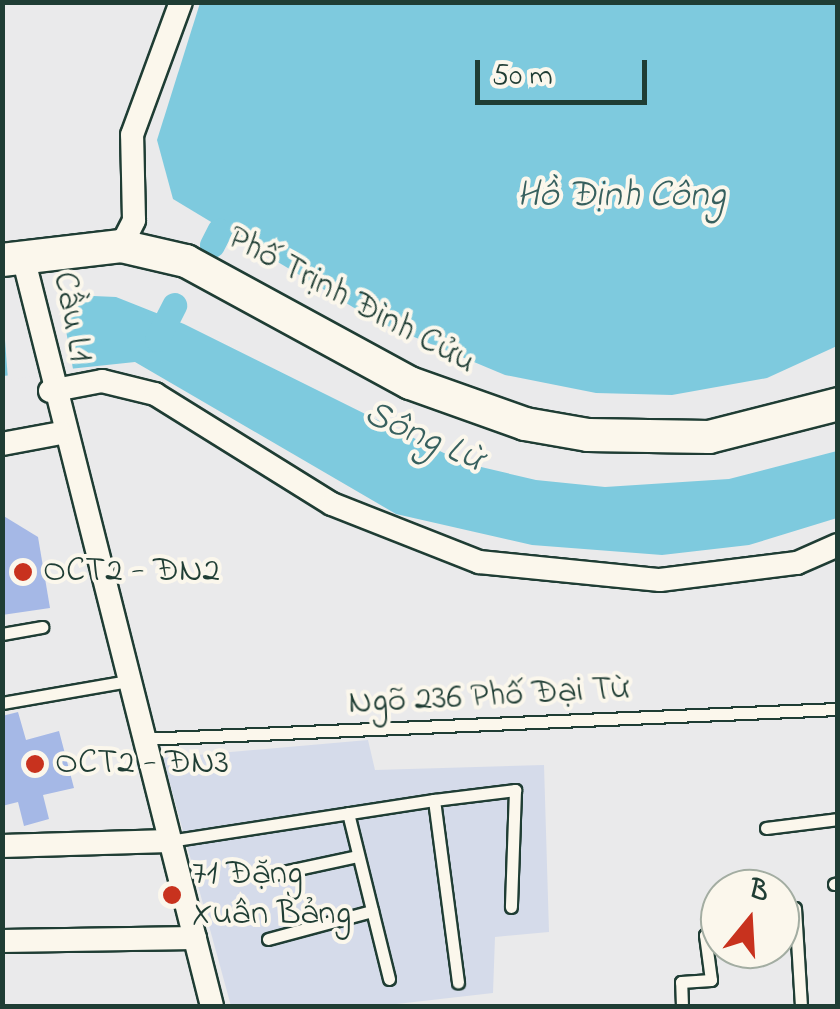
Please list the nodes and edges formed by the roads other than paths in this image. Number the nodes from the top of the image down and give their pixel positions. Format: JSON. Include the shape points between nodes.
{"nodes":[{"id":1,"x":180,"y":2,"type":"edge"},
{"id":2,"x":121,"y":246,"type":"junction"},
{"id":3,"x":17,"y":264,"type":"edge"},
{"id":4,"x":48,"y":383,"type":"junction"},
{"id":5,"x":838,"y":404,"type":"edge"},
{"id":6,"x":60,"y":433,"type":"junction"},
{"id":7,"x":2,"y":444,"type":"edge"},
{"id":8,"x":838,"y":545,"type":"edge"},
{"id":9,"x":42,"y":627,"type":"dead end"},
{"id":10,"x":2,"y":634,"type":"edge"},
{"id":11,"x":128,"y":681,"type":"junction"},
{"id":12,"x":2,"y":703,"type":"edge"},
{"id":13,"x":838,"y":709,"type":"edge"},
{"id":14,"x":142,"y":739,"type":"junction"},
{"id":15,"x":434,"y":800,"type":"junction"},
{"id":16,"x":348,"y":813,"type":"junction"},
{"id":17,"x":838,"y":819,"type":"edge"},
{"id":18,"x":766,"y":828,"type":"dead end"},
{"id":19,"x":169,"y":840,"type":"junction"},
{"id":20,"x":2,"y":846,"type":"edge"},
{"id":21,"x":358,"y":856,"type":"junction"},
{"id":22,"x":274,"y":874,"type":"dead end"},
{"id":23,"x":511,"y":906,"type":"dead end"},
{"id":24,"x":372,"y":911,"type":"junction"},
{"id":25,"x":196,"y":938,"type":"junction"},
{"id":26,"x":268,"y":939,"type":"dead end"},
{"id":27,"x":2,"y":941,"type":"edge"},
{"id":28,"x":710,"y":969,"type":"edge"},
{"id":29,"x":799,"y":969,"type":"edge"},
{"id":30,"x":388,"y":979,"type":"dead end"},
{"id":31,"x":458,"y":982,"type":"dead end"},
{"id":32,"x":212,"y":1006,"type":"edge"},
{"id":33,"x":682,"y":1006,"type":"edge"},
{"id":34,"x":801,"y":1006,"type":"edge"}],
"edges":[{"from":1,"to":2,"type":"street","via":[[132,135],[134,220]]},
{"from":2,"to":3,"type":"main road","name":"Phố Trịnh Đình Cửu"},
{"from":2,"to":5,"type":"main road","name":"Phố Trịnh Đình Cửu","via":[[235,281],[410,383],[525,424],[646,440],[709,438]]},
{"from":3,"to":4,"type":"street","name":"Cầu L1"},
{"from":4,"to":6,"type":"street","name":"Cầu L1"},
{"from":4,"to":8,"type":"street","via":[[102,380],[155,394],[332,504],[479,562],[660,580],[797,563]]},
{"from":6,"to":7,"type":"street"},
{"from":6,"to":11,"type":"street","name":"Cầu L1"},
{"from":9,"to":10,"type":"lane"},
{"from":11,"to":12,"type":"lane"},
{"from":11,"to":14,"type":"street","name":"Cầu L1"},
{"from":13,"to":14,"type":"lane","name":"Ngõ 236 Phố Đại Từ"},
{"from":14,"to":19,"type":"street","name":"Cầu L1"},
{"from":15,"to":16,"type":"lane"},
{"from":15,"to":23,"type":"lane","via":[[514,790]]},
{"from":15,"to":31,"type":"lane"},
{"from":16,"to":19,"type":"lane"},
{"from":16,"to":21,"type":"lane"},
{"from":17,"to":18,"type":"lane"},
{"from":19,"to":20,"type":"street"},
{"from":19,"to":25,"type":"street","name":"Cầu L1"},
{"from":21,"to":22,"type":"lane"},
{"from":21,"to":24,"type":"lane"},
{"from":24,"to":26,"type":"lane"},
{"from":24,"to":30,"type":"lane"},
{"from":25,"to":27,"type":"street"},
{"from":25,"to":32,"type":"street","name":"Cầu L1"},
{"from":28,"to":33,"type":"lane","via":[[711,980],[681,982]]},
{"from":29,"to":34,"type":"lane"}]}
